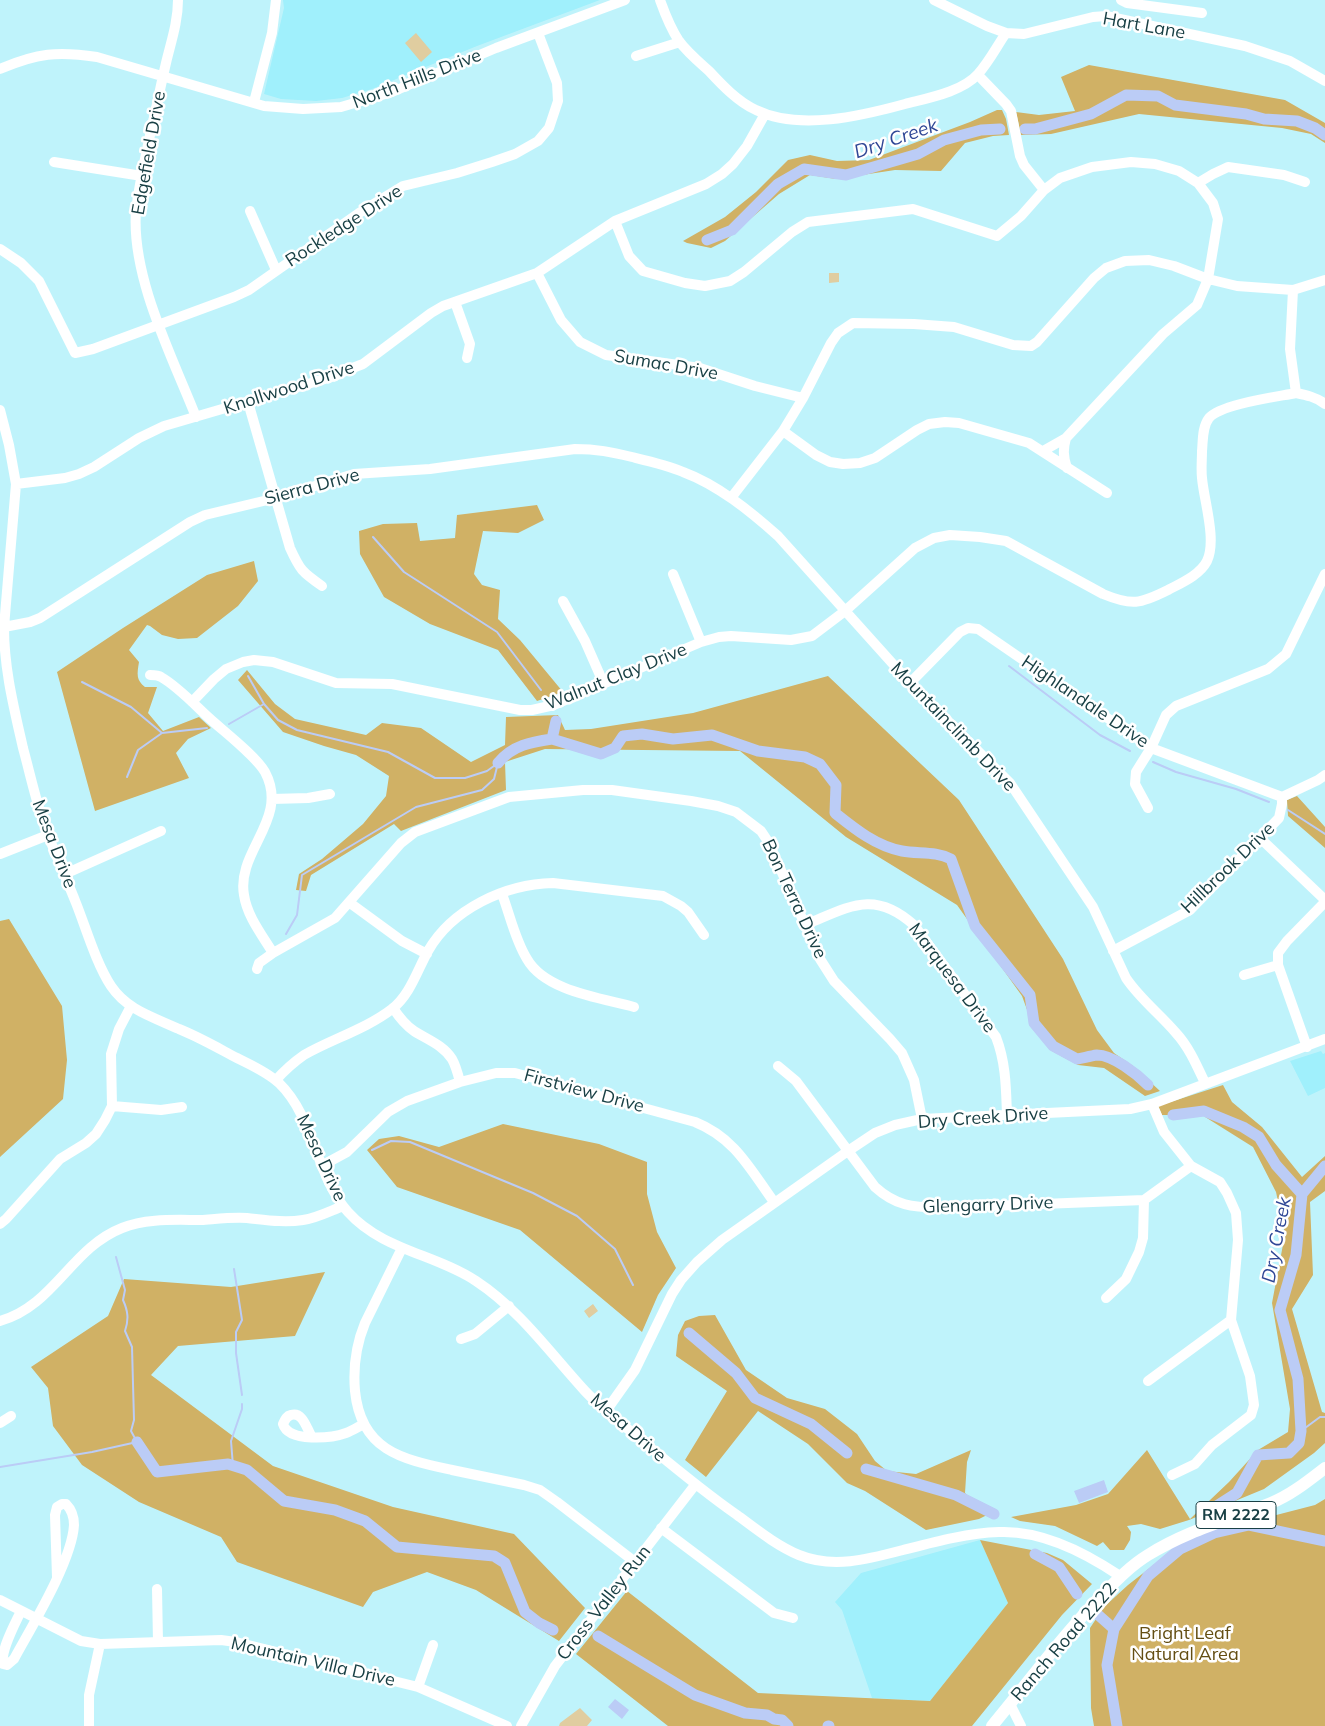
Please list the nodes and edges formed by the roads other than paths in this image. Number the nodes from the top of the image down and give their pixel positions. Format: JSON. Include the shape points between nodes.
{"nodes":[{"id":1,"x":178,"y":0,"type":"edge"},
{"id":2,"x":276,"y":0,"type":"edge"},
{"id":3,"x":625,"y":0,"type":"edge"},
{"id":4,"x":660,"y":0,"type":"edge"},
{"id":5,"x":934,"y":0,"type":"edge"},
{"id":6,"x":1121,"y":0,"type":"edge"},
{"id":7,"x":1202,"y":14,"type":"dead end"},
{"id":8,"x":538,"y":33,"type":"junction"},
{"id":9,"x":1006,"y":33,"type":"junction"},
{"id":10,"x":680,"y":42,"type":"junction"},
{"id":11,"x":636,"y":56,"type":"dead end"},
{"id":12,"x":0,"y":68,"type":"edge"},
{"id":13,"x":978,"y":75,"type":"junction"},
{"id":14,"x":163,"y":76,"type":"junction"},
{"id":15,"x":1325,"y":80,"type":"edge"},
{"id":16,"x":254,"y":102,"type":"junction"},
{"id":17,"x":765,"y":114,"type":"junction"},
{"id":18,"x":54,"y":162,"type":"dead end"},
{"id":19,"x":142,"y":176,"type":"junction"},
{"id":20,"x":1305,"y":182,"type":"dead end"},
{"id":21,"x":1198,"y":183,"type":"junction"},
{"id":22,"x":1044,"y":190,"type":"junction"},
{"id":23,"x":250,"y":211,"type":"dead end"},
{"id":24,"x":615,"y":221,"type":"junction"},
{"id":25,"x":0,"y":249,"type":"edge"},
{"id":26,"x":276,"y":270,"type":"junction"},
{"id":27,"x":537,"y":273,"type":"junction"},
{"id":28,"x":1208,"y":279,"type":"junction"},
{"id":29,"x":1325,"y":280,"type":"edge"},
{"id":30,"x":1293,"y":290,"type":"junction"},
{"id":31,"x":455,"y":302,"type":"junction"},
{"id":32,"x":159,"y":325,"type":"junction"},
{"id":33,"x":467,"y":358,"type":"dead end"},
{"id":34,"x":1296,"y":393,"type":"junction"},
{"id":35,"x":803,"y":398,"type":"junction"},
{"id":36,"x":248,"y":402,"type":"junction"},
{"id":37,"x":1325,"y":404,"type":"edge"},
{"id":38,"x":0,"y":410,"type":"edge"},
{"id":39,"x":196,"y":417,"type":"junction"},
{"id":40,"x":783,"y":432,"type":"junction"},
{"id":41,"x":1066,"y":438,"type":"junction"},
{"id":42,"x":1043,"y":451,"type":"junction"},
{"id":43,"x":1067,"y":468,"type":"junction"},
{"id":44,"x":16,"y":484,"type":"junction"},
{"id":45,"x":1107,"y":493,"type":"dead end"},
{"id":46,"x":276,"y":498,"type":"junction"},
{"id":47,"x":731,"y":498,"type":"junction"},
{"id":48,"x":673,"y":574,"type":"dead end"},
{"id":49,"x":1325,"y":574,"type":"edge"},
{"id":50,"x":322,"y":586,"type":"dead end"},
{"id":51,"x":563,"y":602,"type":"dead end"},
{"id":52,"x":845,"y":611,"type":"junction"},
{"id":53,"x":4,"y":628,"type":"junction"},
{"id":54,"x":701,"y":642,"type":"junction"},
{"id":55,"x":150,"y":675,"type":"dead end"},
{"id":56,"x":603,"y":682,"type":"junction"},
{"id":57,"x":910,"y":683,"type":"junction"},
{"id":58,"x":192,"y":702,"type":"junction"},
{"id":59,"x":1151,"y":748,"type":"junction"},
{"id":60,"x":1325,"y":775,"type":"edge"},
{"id":61,"x":330,"y":794,"type":"dead end"},
{"id":62,"x":1282,"y":797,"type":"junction"},
{"id":63,"x":272,"y":799,"type":"junction"},
{"id":64,"x":1148,"y":808,"type":"dead end"},
{"id":65,"x":161,"y":831,"type":"dead end"},
{"id":66,"x":48,"y":835,"type":"junction"},
{"id":67,"x":1260,"y":838,"type":"junction"},
{"id":68,"x":0,"y":854,"type":"edge"},
{"id":69,"x":65,"y":874,"type":"junction"},
{"id":70,"x":502,"y":894,"type":"junction"},
{"id":71,"x":1325,"y":901,"type":"edge"},
{"id":72,"x":350,"y":903,"type":"junction"},
{"id":73,"x":807,"y":924,"type":"junction"},
{"id":74,"x":704,"y":935,"type":"dead end"},
{"id":75,"x":1113,"y":951,"type":"junction"},
{"id":76,"x":273,"y":953,"type":"junction"},
{"id":77,"x":426,"y":954,"type":"junction"},
{"id":78,"x":1278,"y":965,"type":"junction"},
{"id":79,"x":257,"y":969,"type":"dead end"},
{"id":80,"x":1244,"y":974,"type":"dead end"},
{"id":81,"x":131,"y":1006,"type":"junction"},
{"id":82,"x":634,"y":1007,"type":"dead end"},
{"id":83,"x":393,"y":1008,"type":"junction"},
{"id":84,"x":1325,"y":1039,"type":"edge"},
{"id":85,"x":1307,"y":1047,"type":"junction"},
{"id":86,"x":778,"y":1066,"type":"dead end"},
{"id":87,"x":276,"y":1080,"type":"junction"},
{"id":88,"x":460,"y":1082,"type":"junction"},
{"id":89,"x":1205,"y":1083,"type":"junction"},
{"id":90,"x":1152,"y":1104,"type":"junction"},
{"id":91,"x":112,"y":1106,"type":"junction"},
{"id":92,"x":182,"y":1106,"type":"dead end"},
{"id":93,"x":1007,"y":1115,"type":"junction"},
{"id":94,"x":922,"y":1119,"type":"junction"},
{"id":95,"x":848,"y":1150,"type":"junction"},
{"id":96,"x":323,"y":1165,"type":"junction"},
{"id":97,"x":1191,"y":1166,"type":"junction"},
{"id":98,"x":1144,"y":1200,"type":"junction"},
{"id":99,"x":774,"y":1202,"type":"junction"},
{"id":100,"x":343,"y":1206,"type":"junction"},
{"id":101,"x":0,"y":1224,"type":"edge"},
{"id":102,"x":402,"y":1248,"type":"junction"},
{"id":103,"x":1106,"y":1298,"type":"dead end"},
{"id":104,"x":509,"y":1306,"type":"junction"},
{"id":105,"x":1231,"y":1320,"type":"junction"},
{"id":106,"x":0,"y":1321,"type":"edge"},
{"id":107,"x":461,"y":1339,"type":"dead end"},
{"id":108,"x":1148,"y":1381,"type":"dead end"},
{"id":109,"x":606,"y":1411,"type":"junction"},
{"id":110,"x":11,"y":1416,"type":"dead end"},
{"id":111,"x":0,"y":1422,"type":"edge"},
{"id":112,"x":364,"y":1424,"type":"junction"},
{"id":113,"x":312,"y":1437,"type":"dead end"},
{"id":114,"x":1325,"y":1468,"type":"edge"},
{"id":115,"x":1172,"y":1475,"type":"dead end"},
{"id":116,"x":695,"y":1485,"type":"junction"},
{"id":117,"x":661,"y":1528,"type":"junction"},
{"id":118,"x":635,"y":1562,"type":"junction"},
{"id":119,"x":1120,"y":1576,"type":"junction"},
{"id":120,"x":56,"y":1577,"type":"junction"},
{"id":121,"x":157,"y":1589,"type":"dead end"},
{"id":122,"x":0,"y":1600,"type":"edge"},
{"id":123,"x":21,"y":1611,"type":"junction"},
{"id":124,"x":36,"y":1618,"type":"junction"},
{"id":125,"x":793,"y":1618,"type":"dead end"},
{"id":126,"x":158,"y":1642,"type":"junction"},
{"id":127,"x":100,"y":1644,"type":"junction"},
{"id":128,"x":432,"y":1645,"type":"dead end"},
{"id":129,"x":418,"y":1687,"type":"junction"},
{"id":130,"x":1010,"y":1704,"type":"junction"},
{"id":131,"x":89,"y":1726,"type":"edge"},
{"id":132,"x":507,"y":1726,"type":"edge"},
{"id":133,"x":521,"y":1726,"type":"edge"},
{"id":134,"x":992,"y":1726,"type":"edge"},
{"id":135,"x":1021,"y":1726,"type":"edge"}],
"edges":[{"from":1,"to":14,"type":"street","name":"Edgefield Drive","via":[[178,14]]},
{"from":2,"to":16,"type":"street","via":[[272,33]]},
{"from":3,"to":8,"type":"street","name":"North Hills Drive"},
{"from":4,"to":10,"type":"street"},
{"from":5,"to":9,"type":"street","name":"Hart Lane"},
{"from":6,"to":7,"type":"street"},
{"from":8,"to":16,"type":"street","name":"North Hills Drive","via":[[359,103],[303,109],[264,106]]},
{"from":8,"to":26,"type":"street","name":"Rockledge Drive","via":[[558,83],[558,101],[549,128],[538,141],[515,154],[457,174],[403,186]]},
{"from":9,"to":13,"type":"street"},
{"from":9,"to":15,"type":"street","name":"Hart Lane","via":[[1024,34],[1106,16],[1245,46],[1290,61]]},
{"from":10,"to":11,"type":"street"},
{"from":10,"to":17,"type":"street","via":[[717,80]]},
{"from":12,"to":14,"type":"street","name":"North Hills Drive","via":[[23,59],[70,53]]},
{"from":13,"to":17,"type":"street","via":[[939,95],[868,114],[811,120]]},
{"from":13,"to":22,"type":"street","via":[[1011,111],[1020,156]]},
{"from":14,"to":16,"type":"street","name":"North Hills Drive"},
{"from":14,"to":19,"type":"street","name":"Edgefield Drive"},
{"from":17,"to":24,"type":"street","name":"Knollwood Drive","via":[[748,146],[722,174],[706,184]]},
{"from":18,"to":19,"type":"street"},
{"from":19,"to":32,"type":"street","name":"Edgefield Drive","via":[[136,212],[138,253]]},
{"from":20,"to":21,"type":"street","via":[[1284,175],[1228,168]]},
{"from":21,"to":22,"type":"street","via":[[1179,171],[1156,164],[1131,162],[1092,168],[1060,178]]},
{"from":21,"to":28,"type":"street","via":[[1212,203],[1218,219]]},
{"from":22,"to":24,"type":"street","via":[[1021,216],[996,236],[913,208],[808,222],[730,281],[705,286],[643,271],[629,256]]},
{"from":23,"to":26,"type":"street"},
{"from":24,"to":27,"type":"street","name":"Knollwood Drive"},
{"from":25,"to":32,"type":"street","name":"Rockledge Drive","via":[[21,263],[38,281],[75,353]]},
{"from":26,"to":32,"type":"street","name":"Rockledge Drive","via":[[249,290]]},
{"from":27,"to":31,"type":"street","name":"Knollwood Drive"},
{"from":27,"to":35,"type":"street","name":"Sumac Drive","via":[[561,320],[580,342],[606,355],[700,368]]},
{"from":28,"to":30,"type":"street","via":[[1237,286]]},
{"from":28,"to":35,"type":"street","via":[[1149,260],[1125,260],[1106,268],[1094,278],[1037,342],[1024,347],[954,327],[853,323],[838,333],[831,343]]},
{"from":28,"to":41,"type":"street","via":[[1197,305],[1163,334]]},
{"from":29,"to":30,"type":"street"},
{"from":30,"to":34,"type":"street","via":[[1290,349]]},
{"from":31,"to":33,"type":"street","via":[[470,344]]},
{"from":31,"to":36,"type":"street","name":"Knollwood Drive","via":[[431,313],[363,364],[335,376]]},
{"from":32,"to":39,"type":"street","name":"Edgefield Drive"},
{"from":34,"to":37,"type":"street"},
{"from":34,"to":52,"type":"street","name":"Walnut Clay Drive","via":[[1222,408],[1210,418],[1202,445],[1202,478],[1210,535],[1207,561],[1198,572],[1152,598],[1138,602],[1120,601],[1006,541],[950,535],[934,538],[915,548]]},
{"from":35,"to":40,"type":"street"},
{"from":36,"to":39,"type":"street","name":"Knollwood Drive"},
{"from":36,"to":46,"type":"street"},
{"from":38,"to":44,"type":"street","name":"Mesa Drive"},
{"from":39,"to":44,"type":"street","name":"Knollwood Drive","via":[[164,426],[139,438],[79,474]]},
{"from":40,"to":42,"type":"street","via":[[816,456],[843,464],[860,464],[875,458],[917,430],[945,422],[1020,441]]},
{"from":40,"to":47,"type":"street"},
{"from":41,"to":42,"type":"street"},
{"from":41,"to":43,"type":"street","via":[[1063,456]]},
{"from":42,"to":43,"type":"street"},
{"from":43,"to":45,"type":"street"},
{"from":44,"to":53,"type":"street","name":"Mesa Drive"},
{"from":46,"to":47,"type":"street","name":"Sierra Drive","via":[[354,474],[430,469],[562,450],[597,449],[684,472]]},
{"from":46,"to":50,"type":"street","via":[[290,548],[299,567]]},
{"from":46,"to":53,"type":"street","name":"Sierra Drive","via":[[205,515],[190,522],[40,618]]},
{"from":47,"to":52,"type":"street","name":"Mountainclimb Drive","via":[[778,536]]},
{"from":48,"to":54,"type":"street"},
{"from":49,"to":59,"type":"street","via":[[1286,654],[1268,669],[1176,706],[1166,715]]},
{"from":51,"to":56,"type":"street","via":[[585,640]]},
{"from":52,"to":54,"type":"street","name":"Walnut Clay Drive","via":[[803,639],[732,636]]},
{"from":52,"to":57,"type":"street","name":"Mountainclimb Drive"},
{"from":53,"to":66,"type":"street","name":"Mesa Drive","via":[[4,650],[15,710]]},
{"from":54,"to":56,"type":"street","name":"Walnut Clay Drive"},
{"from":55,"to":58,"type":"street","via":[[160,676]]},
{"from":56,"to":58,"type":"street","name":"Walnut Clay Drive","via":[[554,705],[520,710],[392,684],[336,683],[273,662],[254,660],[226,670]]},
{"from":57,"to":59,"type":"street","name":"Highlandale Drive","via":[[960,632],[968,628],[978,629]]},
{"from":57,"to":75,"type":"street","name":"Mountainclimb Drive","via":[[1010,784],[1093,908]]},
{"from":58,"to":63,"type":"street","via":[[264,771]]},
{"from":59,"to":62,"type":"street","name":"Highlandale Drive"},
{"from":59,"to":64,"type":"street","via":[[1136,772],[1135,784]]},
{"from":60,"to":62,"type":"street"},
{"from":61,"to":63,"type":"street"},
{"from":62,"to":67,"type":"street","name":"Hillbrook Drive","via":[[1279,818]]},
{"from":63,"to":76,"type":"street","via":[[268,820],[243,880],[247,909]]},
{"from":65,"to":69,"type":"street"},
{"from":66,"to":68,"type":"street"},
{"from":66,"to":69,"type":"street","name":"Mesa Drive"},
{"from":67,"to":71,"type":"street"},
{"from":67,"to":75,"type":"street","name":"Hillbrook Drive","via":[[1190,910]]},
{"from":69,"to":81,"type":"street","name":"Mesa Drive","via":[[108,980],[114,991]]},
{"from":70,"to":74,"type":"street","via":[[553,883],[662,896],[688,912]]},
{"from":70,"to":77,"type":"street","via":[[474,905],[455,919]]},
{"from":70,"to":82,"type":"street","via":[[527,960],[542,977],[562,988]]},
{"from":71,"to":78,"type":"street","via":[[1287,940],[1278,953]]},
{"from":72,"to":73,"type":"street","name":"Bon Terra Drive","via":[[401,843],[415,832],[509,797],[612,790],[718,806],[736,812],[761,830]]},
{"from":72,"to":76,"type":"street","name":"Bon Terra Drive","via":[[335,918]]},
{"from":72,"to":77,"type":"street","via":[[402,941]]},
{"from":73,"to":93,"type":"street","name":"Marquesa Drive","via":[[850,907],[875,904],[901,913],[914,925],[996,1037],[1005,1068]]},
{"from":73,"to":94,"type":"street","name":"Bon Terra Drive","via":[[820,959],[834,981],[902,1053],[914,1080]]},
{"from":75,"to":89,"type":"street","name":"Mountainclimb Drive","via":[[1133,988],[1188,1047]]},
{"from":76,"to":79,"type":"street","name":"Bon Terra Drive","via":[[259,963]]},
{"from":77,"to":83,"type":"street","via":[[404,996]]},
{"from":78,"to":80,"type":"street"},
{"from":78,"to":85,"type":"street"},
{"from":81,"to":87,"type":"street","name":"Mesa Drive"},
{"from":81,"to":91,"type":"street","via":[[111,1054]]},
{"from":83,"to":87,"type":"street","via":[[303,1056]]},
{"from":83,"to":88,"type":"street","via":[[413,1030],[446,1052],[453,1061]]},
{"from":84,"to":85,"type":"street","name":"Dry Creek Drive"},
{"from":85,"to":89,"type":"street","name":"Dry Creek Drive"},
{"from":86,"to":95,"type":"street","name":"Glengarry Drive","via":[[796,1081]]},
{"from":87,"to":96,"type":"street","name":"Mesa Drive","via":[[297,1105]]},
{"from":88,"to":96,"type":"street","name":"Firstview Drive","via":[[407,1101],[388,1112],[347,1152]]},
{"from":88,"to":99,"type":"street","name":"Firstview Drive","via":[[496,1073],[520,1074],[695,1122],[708,1127],[735,1148]]},
{"from":89,"to":90,"type":"street","name":"Dry Creek Drive"},
{"from":90,"to":93,"type":"street","name":"Dry Creek Drive","via":[[1118,1110]]},
{"from":90,"to":97,"type":"street","via":[[1164,1132]]},
{"from":91,"to":92,"type":"street","via":[[161,1110]]},
{"from":91,"to":101,"type":"street","via":[[96,1134],[60,1159]]},
{"from":93,"to":94,"type":"street","name":"Dry Creek Drive"},
{"from":94,"to":95,"type":"street","name":"Dry Creek Drive","via":[[895,1125]]},
{"from":95,"to":98,"type":"street","name":"Glengarry Drive","via":[[885,1196],[914,1207]]},
{"from":95,"to":99,"type":"street","name":"Dry Creek Drive"},
{"from":96,"to":100,"type":"street","name":"Mesa Drive","via":[[332,1190]]},
{"from":97,"to":98,"type":"street"},
{"from":97,"to":105,"type":"street","via":[[1220,1182],[1236,1213],[1238,1240]]},
{"from":98,"to":103,"type":"street","via":[[1143,1238],[1139,1252],[1126,1279]]},
{"from":99,"to":109,"type":"street","name":"Dry Creek Drive","via":[[722,1240],[681,1280],[635,1370]]},
{"from":100,"to":102,"type":"street","name":"Mesa Drive","via":[[369,1231]]},
{"from":100,"to":106,"type":"street","via":[[306,1220],[287,1222],[244,1218],[159,1221],[122,1228],[100,1238],[36,1303]]},
{"from":102,"to":104,"type":"street","name":"Mesa Drive","via":[[473,1279]]},
{"from":102,"to":112,"type":"street","via":[[360,1336],[354,1382]]},
{"from":104,"to":107,"type":"street","via":[[476,1334]]},
{"from":104,"to":109,"type":"street","name":"Mesa Drive"},
{"from":105,"to":108,"type":"street"},
{"from":105,"to":115,"type":"street","via":[[1250,1376],[1254,1405],[1251,1415],[1212,1445],[1195,1464]]},
{"from":109,"to":116,"type":"street","name":"Mesa Drive"},
{"from":110,"to":111,"type":"street"},
{"from":112,"to":113,"type":"street","via":[[326,1438]]},
{"from":112,"to":118,"type":"street","via":[[372,1437],[398,1456],[540,1490]]},
{"from":114,"to":119,"type":"main road","name":"Ranch Road 2222","number":"RM 2222","via":[[1304,1485],[1272,1502],[1175,1540]]},
{"from":116,"to":117,"type":"street","name":"Cross Valley Run"},
{"from":116,"to":119,"type":"street","name":"Mesa Drive","via":[[768,1538],[798,1555],[823,1561],[846,1562],[952,1539],[1005,1532],[1059,1543],[1092,1558]]},
{"from":117,"to":118,"type":"street","name":"Cross Valley Run"},
{"from":117,"to":125,"type":"street","via":[[774,1613]]},
{"from":118,"to":133,"type":"street","name":"Cross Valley Run","via":[[549,1674]]},
{"from":119,"to":130,"type":"main road","name":"Ranch Road 2222","number":"RM 2222","via":[[1082,1616]]},
{"from":120,"to":120,"type":"street","via":[[74,1523],[71,1509],[66,1504],[57,1507],[55,1515]]},
{"from":120,"to":124,"type":"street"},
{"from":121,"to":126,"type":"street"},
{"from":122,"to":123,"type":"street","name":"Mountain Villa Drive"},
{"from":123,"to":124,"type":"street","name":"Mountain Villa Drive"},
{"from":123,"to":124,"type":"street","via":[[1,1652],[3,1664],[7,1665],[14,1659]]},
{"from":124,"to":127,"type":"street","name":"Mountain Villa Drive","via":[[81,1641]]},
{"from":126,"to":127,"type":"street","name":"Mountain Villa Drive"},
{"from":126,"to":129,"type":"street","name":"Mountain Villa Drive","via":[[236,1642]]},
{"from":127,"to":131,"type":"street","via":[[89,1695]]},
{"from":128,"to":129,"type":"street"},
{"from":129,"to":132,"type":"street","name":"Mountain Villa Drive"},
{"from":130,"to":134,"type":"main road","name":"Ranch Road 2222","number":"RM 2222"},
{"from":130,"to":135,"type":"street"}]}
